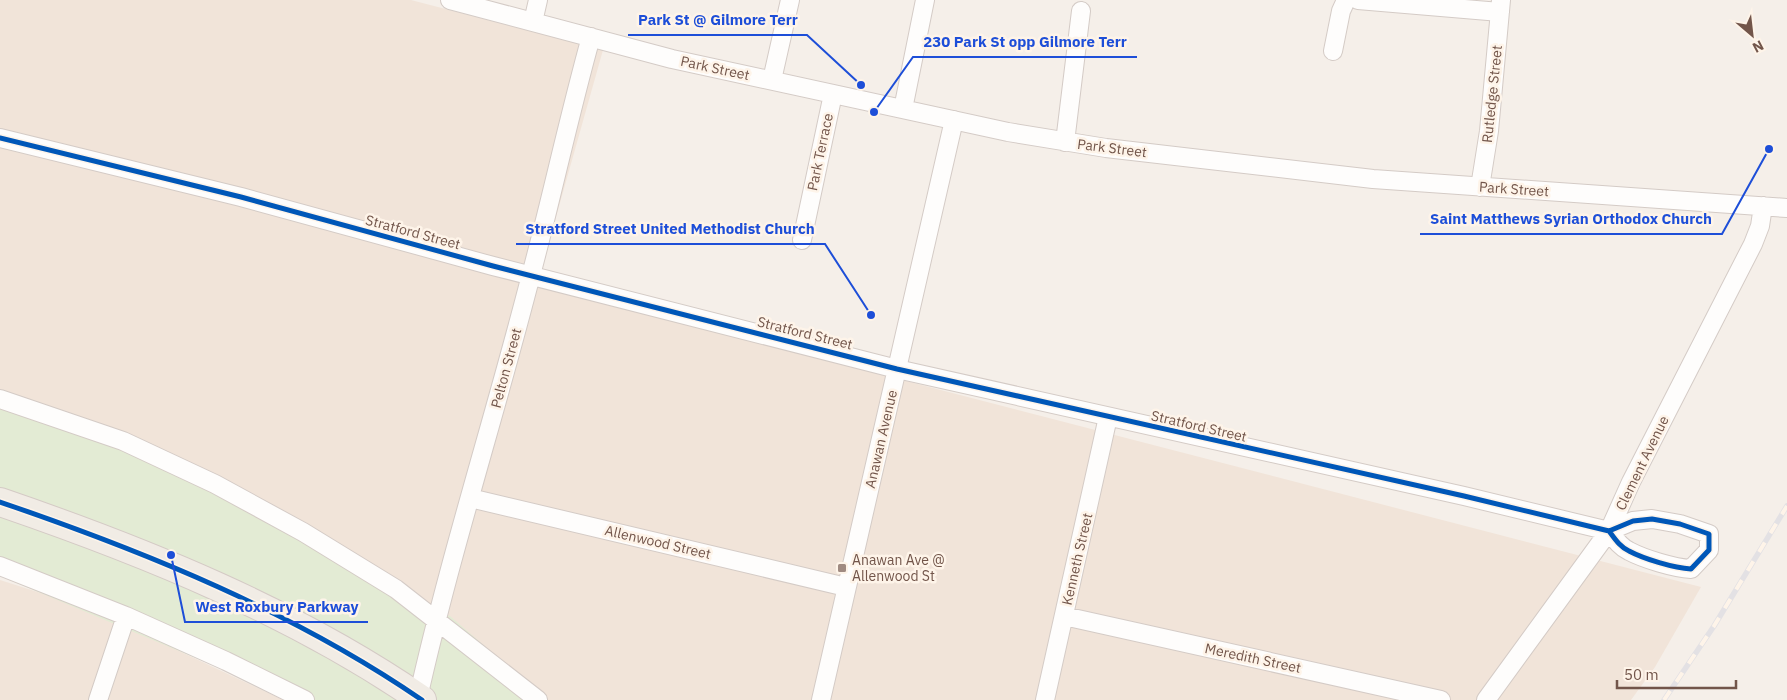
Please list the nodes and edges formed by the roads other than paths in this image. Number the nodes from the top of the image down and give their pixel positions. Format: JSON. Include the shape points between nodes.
{"nodes":[{"id":1,"x":450,"y":0,"type":"edge"},
{"id":2,"x":538,"y":0,"type":"edge"},
{"id":3,"x":790,"y":0,"type":"edge"},
{"id":4,"x":924,"y":0,"type":"edge"},
{"id":5,"x":1346,"y":0,"type":"edge"},
{"id":6,"x":1358,"y":0,"type":"edge"},
{"id":7,"x":1500,"y":6,"type":"edge"},
{"id":8,"x":1081,"y":11,"type":"dead end"},
{"id":9,"x":533,"y":22,"type":"junction"},
{"id":10,"x":591,"y":37,"type":"junction"},
{"id":11,"x":1334,"y":51,"type":"dead end"},
{"id":12,"x":772,"y":80,"type":"junction"},
{"id":13,"x":833,"y":94,"type":"junction"},
{"id":14,"x":903,"y":109,"type":"junction"},
{"id":15,"x":954,"y":120,"type":"junction"},
{"id":16,"x":0,"y":138,"type":"edge"},
{"id":17,"x":1065,"y":142,"type":"junction"},
{"id":18,"x":1480,"y":187,"type":"junction"},
{"id":19,"x":1763,"y":206,"type":"junction"},
{"id":20,"x":1787,"y":208,"type":"edge"},
{"id":21,"x":802,"y":240,"type":"dead end"},
{"id":22,"x":531,"y":275,"type":"junction"},
{"id":23,"x":897,"y":369,"type":"junction"},
{"id":24,"x":0,"y":399,"type":"edge"},
{"id":25,"x":1108,"y":417,"type":"junction"},
{"id":26,"x":470,"y":498,"type":"junction"},
{"id":27,"x":0,"y":502,"type":"edge"},
{"id":28,"x":1609,"y":531,"type":"junction"},
{"id":29,"x":0,"y":566,"type":"edge"},
{"id":30,"x":846,"y":587,"type":"junction"},
{"id":31,"x":126,"y":616,"type":"junction"},
{"id":32,"x":1064,"y":616,"type":"junction"},
{"id":33,"x":436,"y":618,"type":"junction"},
{"id":34,"x":420,"y":699,"type":"edge"},
{"id":35,"x":98,"y":700,"type":"edge"},
{"id":36,"x":306,"y":700,"type":"edge"},
{"id":37,"x":538,"y":700,"type":"edge"},
{"id":38,"x":821,"y":700,"type":"edge"},
{"id":39,"x":1045,"y":700,"type":"edge"},
{"id":40,"x":1442,"y":700,"type":"edge"},
{"id":41,"x":1486,"y":700,"type":"edge"}],
"edges":[{"from":1,"to":9,"type":"street","name":"Park Street"},
{"from":2,"to":9,"type":"street"},
{"from":3,"to":12,"type":"street"},
{"from":4,"to":14,"type":"street"},
{"from":5,"to":11,"type":"street"},
{"from":6,"to":7,"type":"street"},
{"from":7,"to":18,"type":"street","name":"Rutledge Street","via":[[1489,132]]},
{"from":8,"to":17,"type":"street"},
{"from":9,"to":10,"type":"street","name":"Park Street"},
{"from":10,"to":12,"type":"street","name":"Park Street","via":[[672,59]]},
{"from":10,"to":22,"type":"street","name":"Pelton Street"},
{"from":12,"to":13,"type":"street","name":"Park Street"},
{"from":13,"to":14,"type":"street","name":"Park Street"},
{"from":13,"to":21,"type":"street","name":"Park Terrace"},
{"from":14,"to":15,"type":"street","name":"Park Street"},
{"from":15,"to":17,"type":"street","name":"Park Street"},
{"from":15,"to":23,"type":"street","name":"Anawan Avenue"},
{"from":16,"to":22,"type":"street","name":"Stratford Street","via":[[241,197]]},
{"from":17,"to":18,"type":"street","name":"Park Street","via":[[1373,179]]},
{"from":18,"to":19,"type":"street","name":"Park Street"},
{"from":19,"to":20,"type":"street","name":"Park Street"},
{"from":19,"to":28,"type":"street","name":"Clement Avenue","via":[[1753,244]]},
{"from":22,"to":23,"type":"street","name":"Stratford Street"},
{"from":22,"to":26,"type":"street","name":"Pelton Street"},
{"from":23,"to":25,"type":"street","name":"Stratford Street"},
{"from":23,"to":30,"type":"street","name":"Anawan Avenue"},
{"from":24,"to":33,"type":"street","via":[[123,441],[215,484],[379,578]]},
{"from":25,"to":28,"type":"street","name":"Stratford Street"},
{"from":25,"to":32,"type":"street","name":"Kenneth Street"},
{"from":26,"to":30,"type":"street","name":"Allenwood Street"},
{"from":26,"to":33,"type":"street","name":"Pelton Street"},
{"from":27,"to":34,"type":"main road","via":[[201,579],[339,649]]},
{"from":28,"to":28,"type":"street","via":[[1652,519],[1680,524],[1709,534],[1709,550],[1691,569],[1681,569],[1629,551]]},
{"from":28,"to":41,"type":"street","name":"Clement Avenue"},
{"from":29,"to":31,"type":"street"},
{"from":30,"to":38,"type":"street","name":"Anawan Avenue"},
{"from":31,"to":35,"type":"street"},
{"from":31,"to":36,"type":"street"},
{"from":32,"to":39,"type":"street","name":"Kenneth Street"},
{"from":32,"to":40,"type":"street","name":"Meredith Street"},
{"from":33,"to":34,"type":"street","name":"Pelton Street"},
{"from":33,"to":37,"type":"street"}]}
